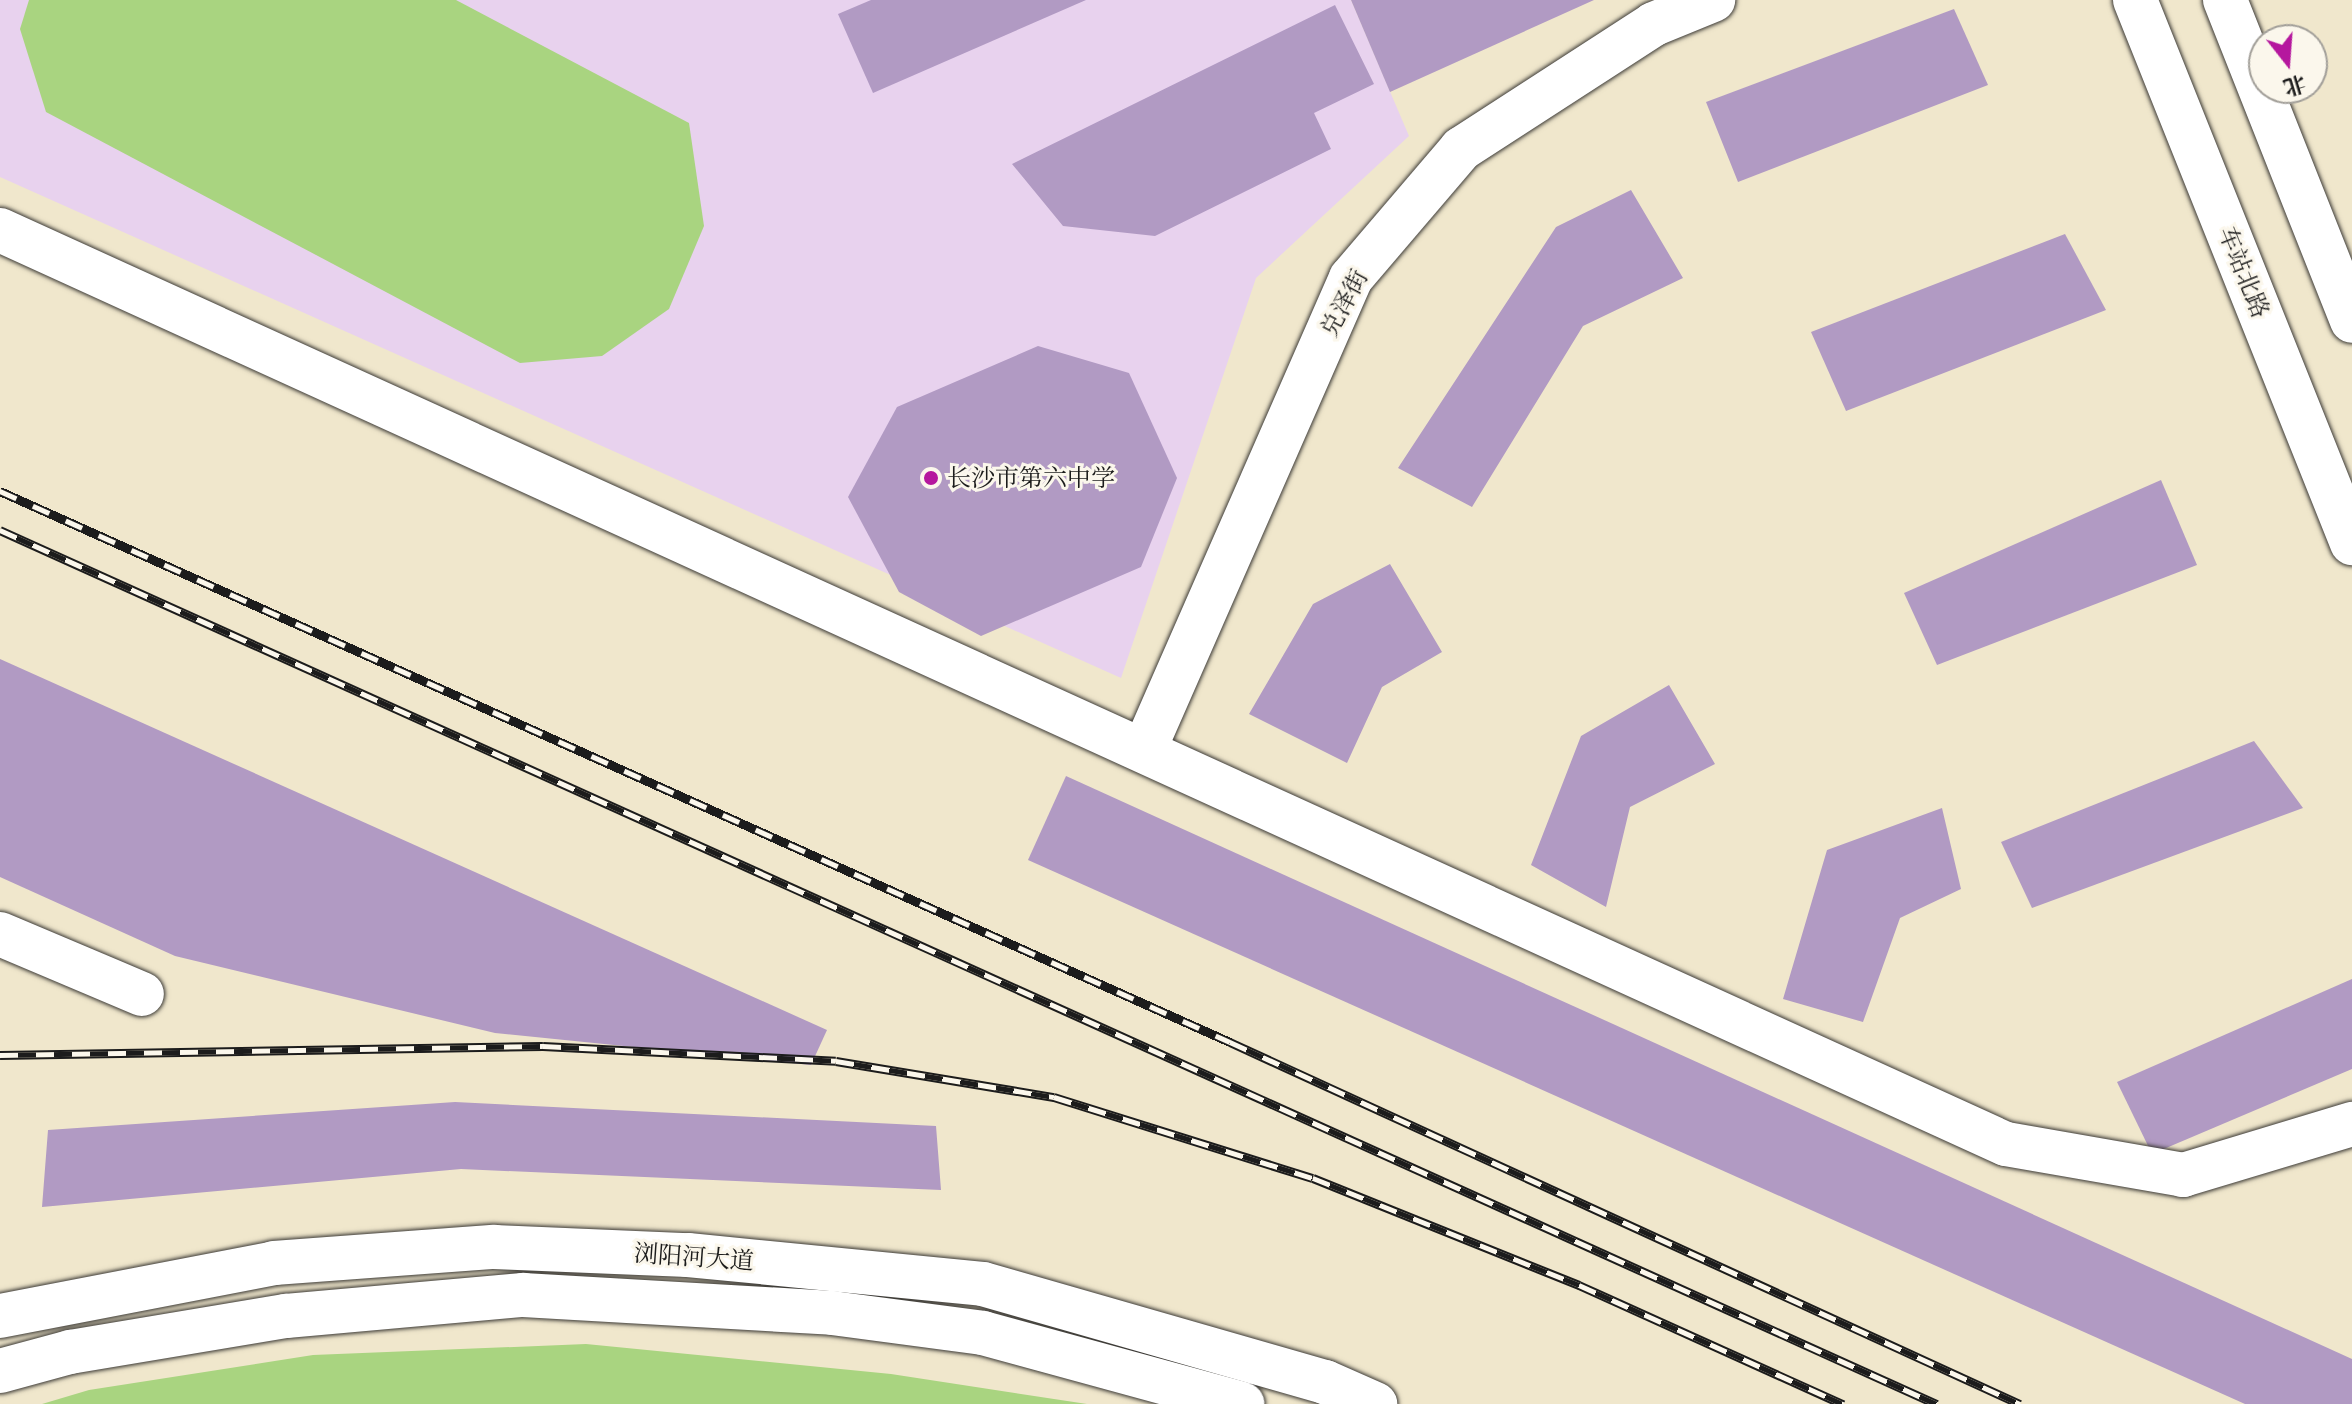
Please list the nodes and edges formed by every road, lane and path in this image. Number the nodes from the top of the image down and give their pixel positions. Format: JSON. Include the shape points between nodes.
{"nodes":[{"id":1,"x":1713,"y":0,"type":"edge"},
{"id":2,"x":2135,"y":0,"type":"edge"},
{"id":3,"x":2225,"y":0,"type":"edge"},
{"id":4,"x":0,"y":230,"type":"edge"},
{"id":5,"x":2352,"y":321,"type":"edge"},
{"id":6,"x":2352,"y":543,"type":"edge"},
{"id":7,"x":1145,"y":748,"type":"junction"},
{"id":8,"x":0,"y":934,"type":"edge"},
{"id":9,"x":142,"y":994,"type":"dead end"},
{"id":10,"x":2352,"y":1124,"type":"edge"},
{"id":11,"x":0,"y":1316,"type":"edge"},
{"id":12,"x":0,"y":1371,"type":"edge"},
{"id":13,"x":1242,"y":1404,"type":"edge"},
{"id":14,"x":1375,"y":1404,"type":"edge"}],
"edges":[{"from":1,"to":7,"type":"street","name":"兑泽街","via":[[1654,24],[1461,149],[1351,278]]},
{"from":2,"to":6,"type":"street","name":"车站北路"},
{"from":3,"to":5,"type":"street"},
{"from":4,"to":7,"type":"street"},
{"from":7,"to":10,"type":"street","via":[[2006,1144],[2183,1175]]},
{"from":8,"to":9,"type":"street"},
{"from":11,"to":14,"type":"street","name":"浏阳河大道","via":[[274,1263],[494,1247],[688,1255],[983,1284],[1325,1382]]},
{"from":12,"to":13,"type":"street","name":"浏阳河大道","via":[[70,1352],[286,1316],[523,1295],[832,1313],[983,1333]]}]}
